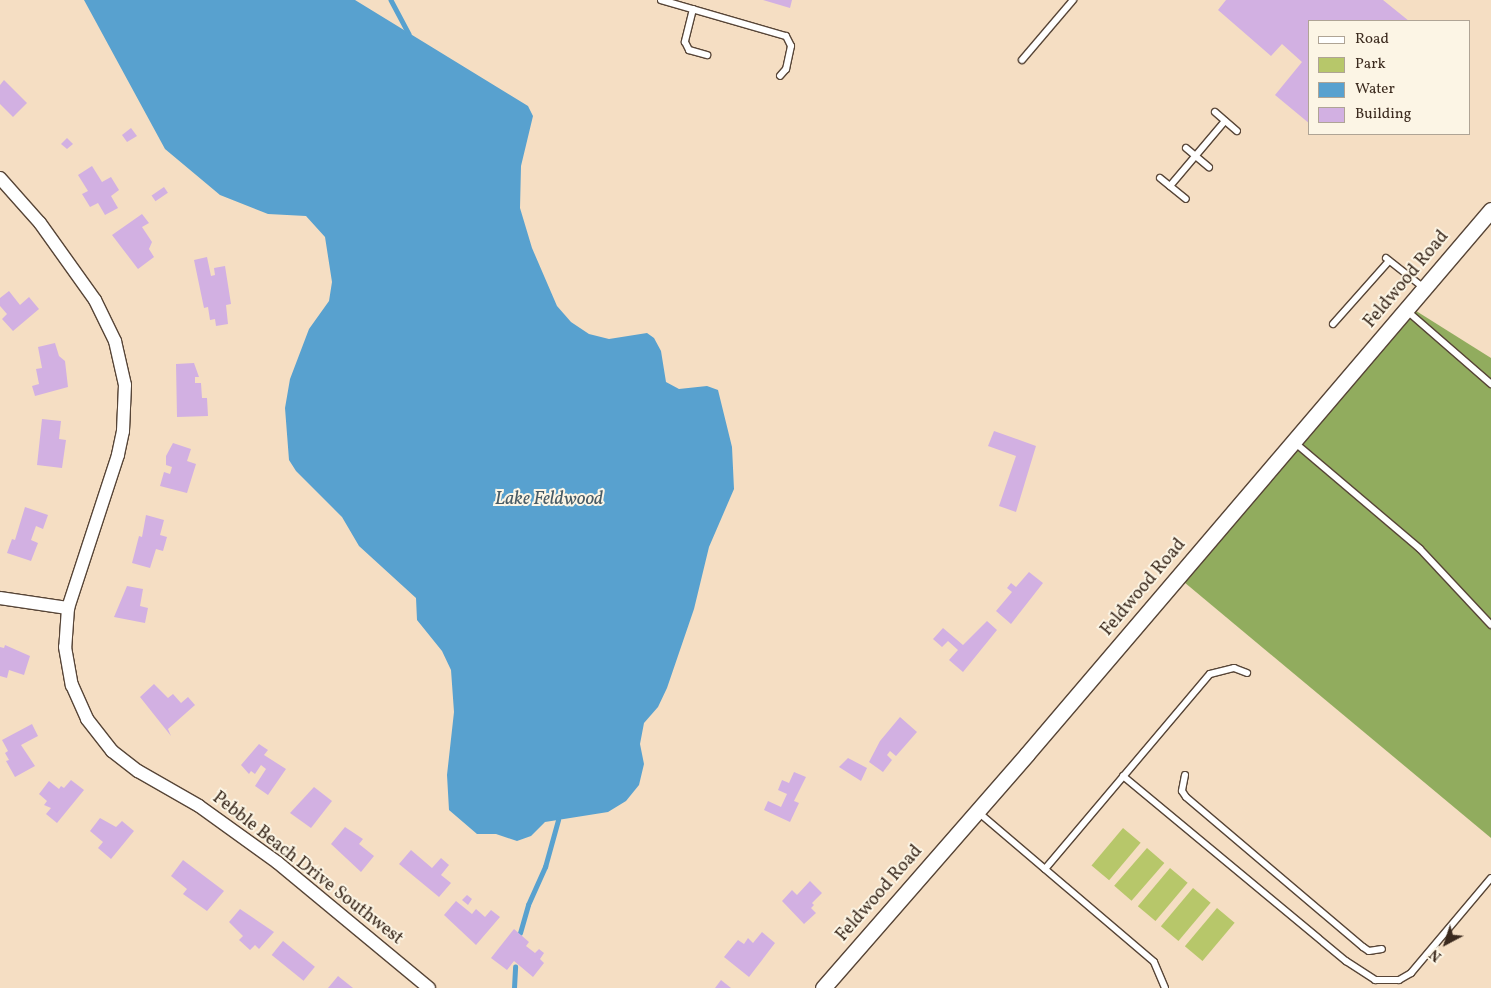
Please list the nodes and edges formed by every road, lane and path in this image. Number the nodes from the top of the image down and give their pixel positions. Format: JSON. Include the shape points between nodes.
{"nodes":[{"id":1,"x":661,"y":0,"type":"edge"},
{"id":2,"x":1073,"y":0,"type":"edge"},
{"id":3,"x":693,"y":9,"type":"junction"},
{"id":4,"x":707,"y":55,"type":"dead end"},
{"id":5,"x":1022,"y":60,"type":"dead end"},
{"id":6,"x":780,"y":76,"type":"dead end"},
{"id":7,"x":1214,"y":112,"type":"dead end"},
{"id":8,"x":1225,"y":121,"type":"junction"},
{"id":9,"x":1237,"y":131,"type":"dead end"},
{"id":10,"x":1186,"y":148,"type":"dead end"},
{"id":11,"x":1196,"y":156,"type":"junction"},
{"id":12,"x":1209,"y":167,"type":"dead end"},
{"id":13,"x":0,"y":178,"type":"edge"},
{"id":14,"x":1160,"y":178,"type":"dead end"},
{"id":15,"x":1170,"y":186,"type":"junction"},
{"id":16,"x":1186,"y":199,"type":"dead end"},
{"id":17,"x":1491,"y":210,"type":"edge"},
{"id":18,"x":1424,"y":288,"type":"junction"},
{"id":19,"x":1406,"y":310,"type":"junction"},
{"id":20,"x":1333,"y":324,"type":"dead end"},
{"id":21,"x":1491,"y":384,"type":"edge"},
{"id":22,"x":1294,"y":442,"type":"junction"},
{"id":23,"x":0,"y":598,"type":"edge"},
{"id":24,"x":68,"y":608,"type":"junction"},
{"id":25,"x":1491,"y":625,"type":"edge"},
{"id":26,"x":1247,"y":673,"type":"dead end"},
{"id":27,"x":1184,"y":775,"type":"dead end"},
{"id":28,"x":1123,"y":776,"type":"junction"},
{"id":29,"x":977,"y":811,"type":"junction"},
{"id":30,"x":1044,"y":869,"type":"junction"},
{"id":31,"x":1491,"y":878,"type":"edge"},
{"id":32,"x":1382,"y":949,"type":"dead end"},
{"id":33,"x":429,"y":988,"type":"edge"},
{"id":34,"x":823,"y":988,"type":"edge"},
{"id":35,"x":1165,"y":988,"type":"edge"}],
"edges":[{"from":1,"to":3,"type":"lane"},
{"from":2,"to":5,"type":"lane"},
{"from":3,"to":4,"type":"lane","via":[[685,42],[689,50]]},
{"from":3,"to":6,"type":"lane","via":[[786,36],[791,46],[786,68]]},
{"from":7,"to":8,"type":"lane"},
{"from":8,"to":9,"type":"lane"},
{"from":8,"to":11,"type":"lane"},
{"from":10,"to":11,"type":"lane"},
{"from":11,"to":12,"type":"lane"},
{"from":11,"to":15,"type":"lane"},
{"from":13,"to":24,"type":"street","name":"Pebble Beach Drive Southwest","via":[[40,223],[94,300],[116,340],[125,385],[124,431],[118,455]]},
{"from":14,"to":15,"type":"lane"},
{"from":15,"to":16,"type":"lane"},
{"from":17,"to":18,"type":"street","name":"Feldwood Road"},
{"from":18,"to":19,"type":"street","name":"Feldwood Road"},
{"from":18,"to":20,"type":"lane","via":[[1388,259]]},
{"from":19,"to":21,"type":"lane"},
{"from":19,"to":22,"type":"street","name":"Feldwood Road"},
{"from":22,"to":25,"type":"lane","via":[[1420,549]]},
{"from":22,"to":29,"type":"street","name":"Feldwood Road"},
{"from":23,"to":24,"type":"street"},
{"from":24,"to":33,"type":"street","name":"Pebble Beach Drive Southwest","via":[[65,647],[72,684],[87,719],[112,751],[138,771],[199,806],[278,863]]},
{"from":26,"to":28,"type":"lane","via":[[1234,668],[1210,674]]},
{"from":27,"to":32,"type":"lane","via":[[1182,791],[1186,798],[1369,951]]},
{"from":28,"to":30,"type":"lane"},
{"from":28,"to":31,"type":"lane","via":[[1346,961],[1375,980],[1398,980],[1411,973]]},
{"from":29,"to":30,"type":"lane"},
{"from":29,"to":34,"type":"street","name":"Feldwood Road"},
{"from":30,"to":35,"type":"lane","via":[[1154,962]]}]}
